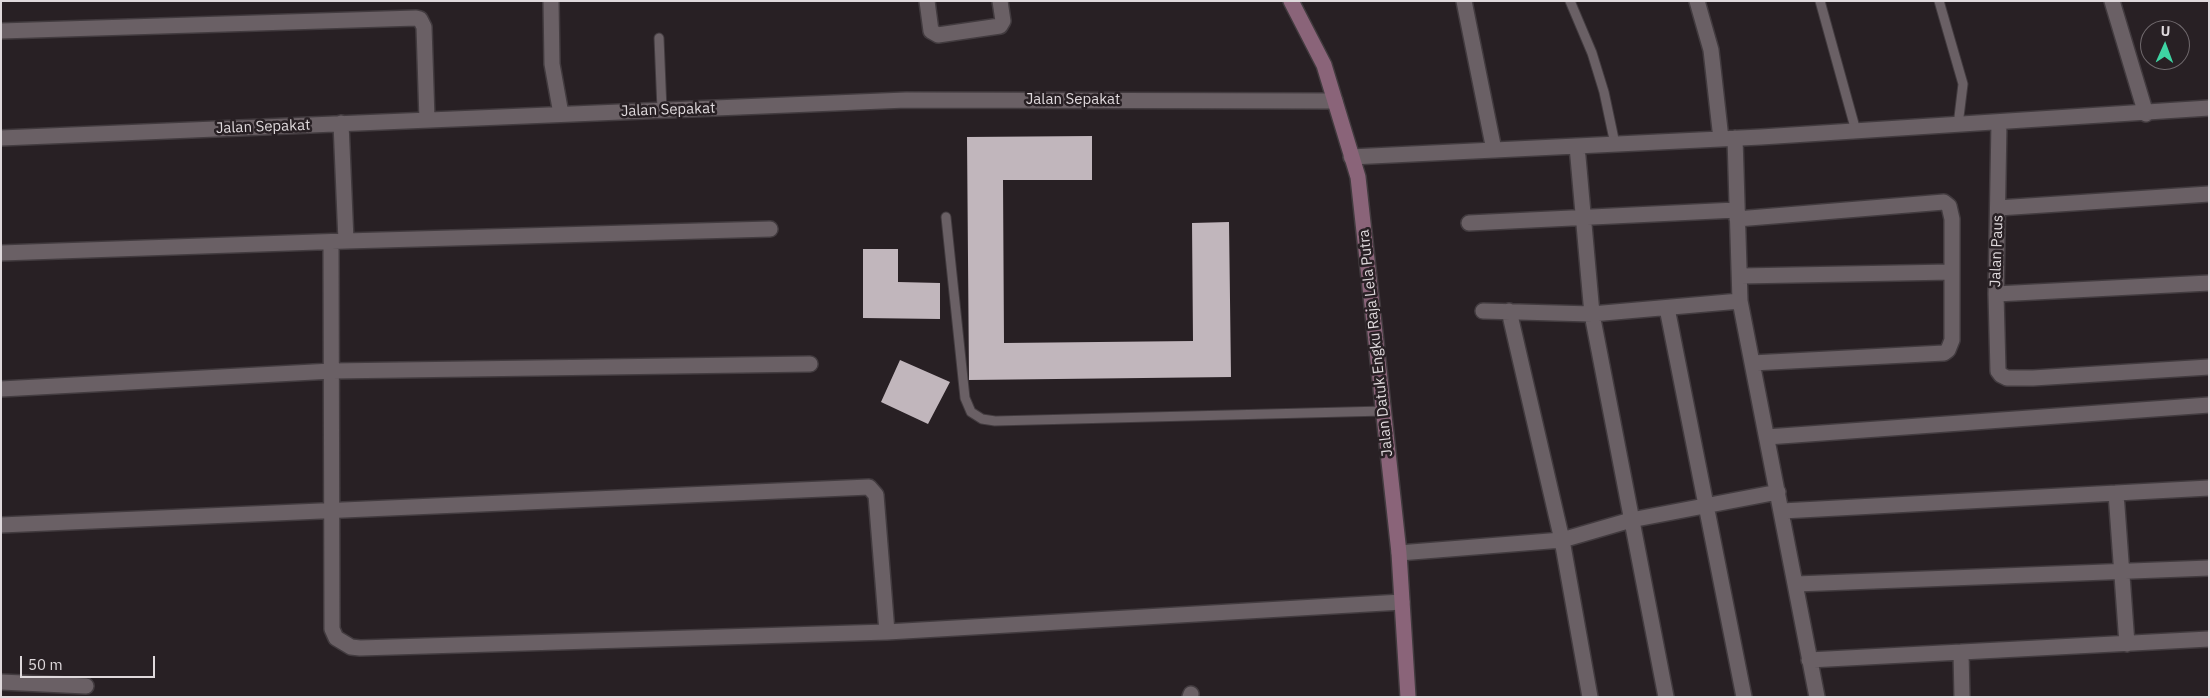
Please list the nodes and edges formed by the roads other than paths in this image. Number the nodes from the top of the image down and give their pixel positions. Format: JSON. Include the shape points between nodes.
{"nodes":[{"id":1,"x":551,"y":1,"type":"edge"},
{"id":2,"x":927,"y":1,"type":"edge"},
{"id":3,"x":1000,"y":1,"type":"edge"},
{"id":4,"x":1291,"y":1,"type":"edge"},
{"id":5,"x":1464,"y":1,"type":"edge"},
{"id":6,"x":1570,"y":1,"type":"edge"},
{"id":7,"x":1697,"y":1,"type":"edge"},
{"id":8,"x":1820,"y":1,"type":"edge"},
{"id":9,"x":1939,"y":1,"type":"edge"},
{"id":10,"x":2112,"y":1,"type":"edge"},
{"id":11,"x":1,"y":31,"type":"edge"},
{"id":12,"x":659,"y":38,"type":"dead end"},
{"id":13,"x":1335,"y":100,"type":"junction"},
{"id":14,"x":2209,"y":108,"type":"edge"},
{"id":15,"x":662,"y":110,"type":"junction"},
{"id":16,"x":560,"y":114,"type":"junction"},
{"id":17,"x":2146,"y":114,"type":"junction"},
{"id":18,"x":427,"y":120,"type":"junction"},
{"id":19,"x":1999,"y":122,"type":"junction"},
{"id":20,"x":340,"y":123,"type":"junction"},
{"id":21,"x":1958,"y":125,"type":"junction"},
{"id":22,"x":1856,"y":131,"type":"junction"},
{"id":23,"x":1,"y":138,"type":"edge"},
{"id":24,"x":1728,"y":138,"type":"junction"},
{"id":25,"x":1615,"y":144,"type":"junction"},
{"id":26,"x":1578,"y":146,"type":"junction"},
{"id":27,"x":1494,"y":150,"type":"junction"},
{"id":28,"x":1351,"y":156,"type":"junction"},
{"id":29,"x":2209,"y":194,"type":"edge"},
{"id":30,"x":1998,"y":208,"type":"junction"},
{"id":31,"x":1736,"y":214,"type":"junction"},
{"id":32,"x":946,"y":217,"type":"dead end"},
{"id":33,"x":1584,"y":217,"type":"junction"},
{"id":34,"x":1469,"y":223,"type":"dead end"},
{"id":35,"x":770,"y":229,"type":"dead end"},
{"id":36,"x":339,"y":242,"type":"junction"},
{"id":37,"x":1,"y":253,"type":"edge"},
{"id":38,"x":1950,"y":272,"type":"junction"},
{"id":39,"x":1741,"y":276,"type":"junction"},
{"id":40,"x":2209,"y":282,"type":"edge"},
{"id":41,"x":1996,"y":294,"type":"junction"},
{"id":42,"x":1740,"y":301,"type":"junction"},
{"id":43,"x":1667,"y":308,"type":"junction"},
{"id":44,"x":1483,"y":311,"type":"dead end"},
{"id":45,"x":1509,"y":311,"type":"junction"},
{"id":46,"x":1592,"y":314,"type":"junction"},
{"id":47,"x":1752,"y":363,"type":"junction"},
{"id":48,"x":810,"y":364,"type":"dead end"},
{"id":49,"x":2209,"y":367,"type":"edge"},
{"id":50,"x":332,"y":371,"type":"junction"},
{"id":51,"x":1,"y":389,"type":"edge"},
{"id":52,"x":2209,"y":406,"type":"edge"},
{"id":53,"x":1384,"y":411,"type":"junction"},
{"id":54,"x":1767,"y":437,"type":"junction"},
{"id":55,"x":2209,"y":488,"type":"edge"},
{"id":56,"x":1778,"y":492,"type":"junction"},
{"id":57,"x":2116,"y":493,"type":"junction"},
{"id":58,"x":1707,"y":506,"type":"junction"},
{"id":59,"x":332,"y":510,"type":"junction"},
{"id":60,"x":1782,"y":511,"type":"junction"},
{"id":61,"x":1631,"y":520,"type":"junction"},
{"id":62,"x":1,"y":525,"type":"edge"},
{"id":63,"x":1562,"y":540,"type":"junction"},
{"id":64,"x":1399,"y":553,"type":"junction"},
{"id":65,"x":2209,"y":568,"type":"edge"},
{"id":66,"x":2122,"y":572,"type":"junction"},
{"id":67,"x":1796,"y":584,"type":"junction"},
{"id":68,"x":1402,"y":602,"type":"junction"},
{"id":69,"x":887,"y":632,"type":"junction"},
{"id":70,"x":2209,"y":639,"type":"edge"},
{"id":71,"x":2127,"y":644,"type":"junction"},
{"id":72,"x":1960,"y":652,"type":"junction"},
{"id":73,"x":1809,"y":660,"type":"junction"},
{"id":74,"x":1,"y":682,"type":"edge"},
{"id":75,"x":86,"y":686,"type":"dead end"},
{"id":76,"x":1408,"y":697,"type":"edge"},
{"id":77,"x":1590,"y":697,"type":"edge"},
{"id":78,"x":1666,"y":697,"type":"edge"},
{"id":79,"x":1744,"y":697,"type":"edge"},
{"id":80,"x":1817,"y":697,"type":"edge"},
{"id":81,"x":1962,"y":697,"type":"edge"}],
"edges":[{"from":1,"to":16,"type":"street","via":[[552,64]]},
{"from":2,"to":3,"type":"street","via":[[931,31],[938,35],[1000,26],[1003,22]]},
{"from":4,"to":13,"type":"street","name":"Jalan Datuk Engku Raja Lela Putra","via":[[1324,65]]},
{"from":5,"to":27,"type":"street"},
{"from":6,"to":25,"type":"lane","via":[[1592,52]]},
{"from":7,"to":24,"type":"street","via":[[1711,50]]},
{"from":8,"to":22,"type":"lane"},
{"from":9,"to":21,"type":"lane","via":[[1963,84]]},
{"from":10,"to":17,"type":"street"},
{"from":11,"to":18,"type":"street","via":[[416,18],[424,27]]},
{"from":12,"to":15,"type":"lane"},
{"from":13,"to":15,"type":"street","name":"Jalan Sepakat","via":[[906,100]]},
{"from":13,"to":28,"type":"street","name":"Jalan Datuk Engku Raja Lela Putra"},
{"from":14,"to":17,"type":"street"},
{"from":15,"to":16,"type":"street","name":"Jalan Sepakat"},
{"from":16,"to":18,"type":"street","name":"Jalan Sepakat"},
{"from":17,"to":19,"type":"street"},
{"from":18,"to":20,"type":"street","name":"Jalan Sepakat"},
{"from":19,"to":21,"type":"street"},
{"from":19,"to":30,"type":"street","name":"Jalan Paus"},
{"from":20,"to":23,"type":"street","name":"Jalan Sepakat"},
{"from":20,"to":36,"type":"street"},
{"from":21,"to":22,"type":"street"},
{"from":22,"to":24,"type":"street"},
{"from":24,"to":25,"type":"street"},
{"from":24,"to":31,"type":"street"},
{"from":25,"to":26,"type":"street"},
{"from":26,"to":27,"type":"street"},
{"from":26,"to":33,"type":"street"},
{"from":27,"to":28,"type":"street"},
{"from":28,"to":53,"type":"street","name":"Jalan Datuk Engku Raja Lela Putra","via":[[1358,178]]},
{"from":29,"to":30,"type":"street"},
{"from":30,"to":41,"type":"street","name":"Jalan Paus"},
{"from":31,"to":33,"type":"street"},
{"from":31,"to":38,"type":"street","via":[[1944,202],[1949,206],[1952,219]]},
{"from":31,"to":39,"type":"street"},
{"from":32,"to":53,"type":"lane","via":[[965,398],[971,412],[982,419]]},
{"from":33,"to":34,"type":"street"},
{"from":33,"to":46,"type":"street"},
{"from":35,"to":36,"type":"street"},
{"from":36,"to":37,"type":"street"},
{"from":36,"to":50,"type":"street"},
{"from":38,"to":39,"type":"street"},
{"from":38,"to":47,"type":"street","via":[[1952,340],[1944,354]]},
{"from":39,"to":42,"type":"street"},
{"from":40,"to":41,"type":"street"},
{"from":41,"to":49,"type":"street","name":"Jalan Paus","via":[[1998,371],[2004,377]]},
{"from":42,"to":43,"type":"street"},
{"from":42,"to":47,"type":"street"},
{"from":43,"to":46,"type":"street"},
{"from":43,"to":58,"type":"street"},
{"from":44,"to":45,"type":"street"},
{"from":45,"to":46,"type":"street"},
{"from":45,"to":63,"type":"street"},
{"from":46,"to":61,"type":"street"},
{"from":47,"to":54,"type":"street"},
{"from":48,"to":50,"type":"street"},
{"from":50,"to":51,"type":"street"},
{"from":50,"to":59,"type":"street"},
{"from":52,"to":54,"type":"street"},
{"from":53,"to":64,"type":"street","name":"Jalan Datuk Engku Raja Lela Putra"},
{"from":54,"to":56,"type":"street"},
{"from":55,"to":57,"type":"street"},
{"from":56,"to":58,"type":"street"},
{"from":56,"to":60,"type":"street"},
{"from":57,"to":60,"type":"street"},
{"from":57,"to":66,"type":"street"},
{"from":58,"to":61,"type":"street"},
{"from":58,"to":79,"type":"street"},
{"from":59,"to":62,"type":"street"},
{"from":59,"to":69,"type":"street","via":[[332,629],[336,638],[351,647]]},
{"from":59,"to":69,"type":"street","via":[[868,487],[876,494]]},
{"from":60,"to":67,"type":"street"},
{"from":61,"to":63,"type":"street"},
{"from":61,"to":78,"type":"street"},
{"from":63,"to":64,"type":"street"},
{"from":63,"to":77,"type":"street"},
{"from":64,"to":68,"type":"street","name":"Jalan Datuk Engku Raja Lela Putra"},
{"from":65,"to":66,"type":"street"},
{"from":66,"to":67,"type":"street"},
{"from":66,"to":71,"type":"street"},
{"from":67,"to":73,"type":"street"},
{"from":68,"to":69,"type":"street"},
{"from":68,"to":76,"type":"street","name":"Jalan Datuk Engku Raja Lela Putra"},
{"from":70,"to":71,"type":"street"},
{"from":71,"to":72,"type":"street"},
{"from":72,"to":73,"type":"street"},
{"from":72,"to":81,"type":"street"},
{"from":73,"to":80,"type":"street"},
{"from":74,"to":75,"type":"street"}]}
